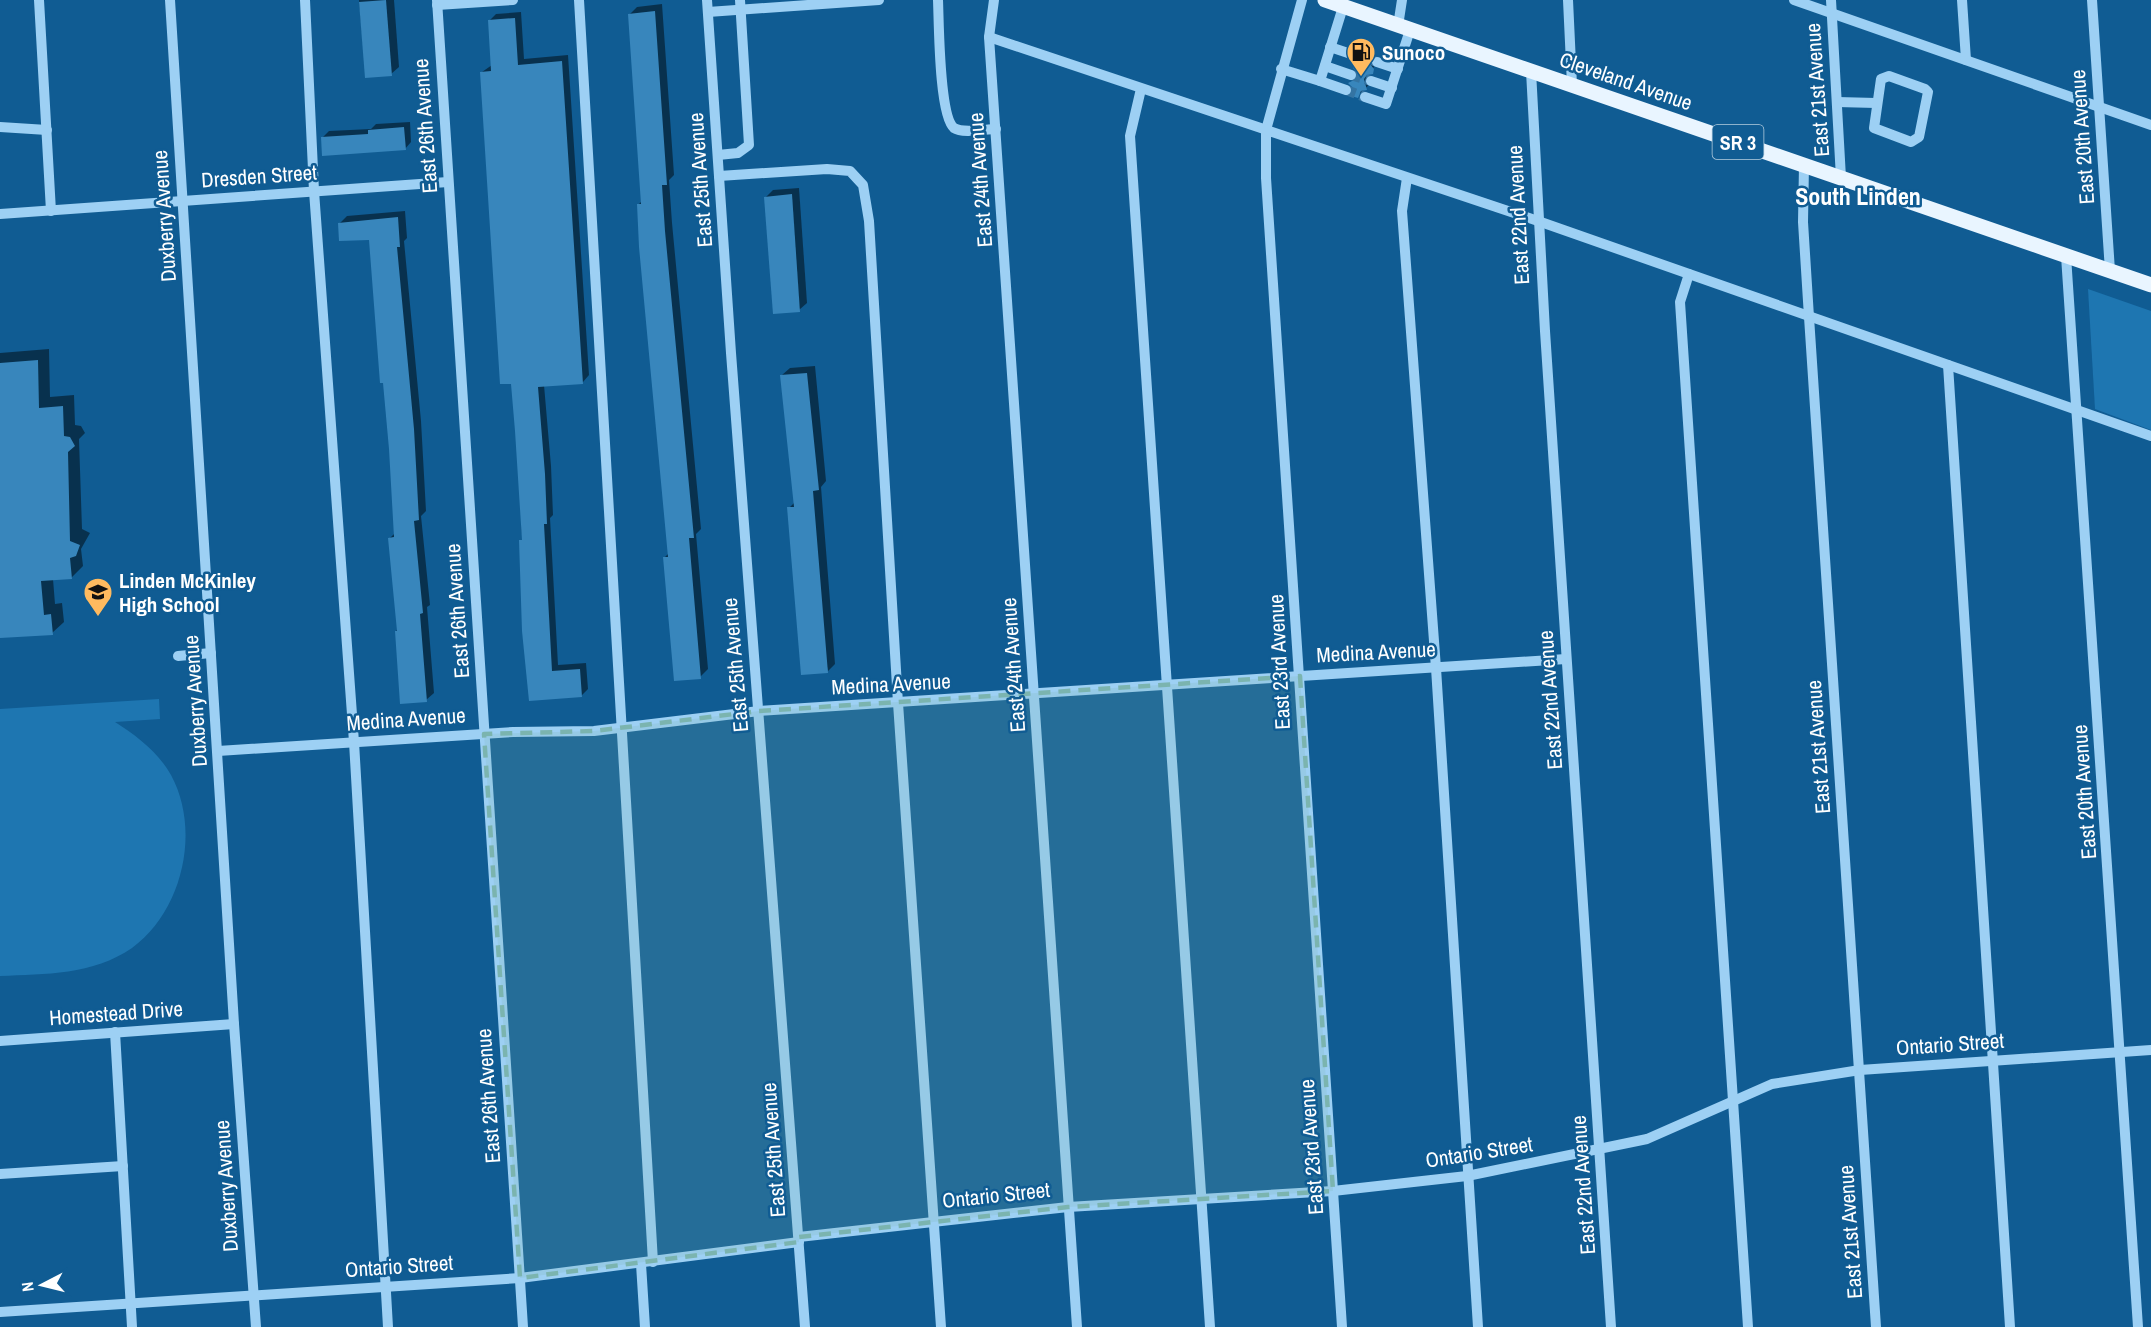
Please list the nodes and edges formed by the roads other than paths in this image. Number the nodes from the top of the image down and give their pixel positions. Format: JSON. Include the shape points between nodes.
{"nodes":[{"id":1,"x":39,"y":0,"type":"edge"},
{"id":2,"x":170,"y":0,"type":"edge"},
{"id":3,"x":304,"y":0,"type":"edge"},
{"id":4,"x":513,"y":0,"type":"edge"},
{"id":5,"x":579,"y":0,"type":"edge"},
{"id":6,"x":707,"y":0,"type":"edge"},
{"id":7,"x":879,"y":0,"type":"edge"},
{"id":8,"x":938,"y":0,"type":"edge"},
{"id":9,"x":994,"y":0,"type":"edge"},
{"id":10,"x":1302,"y":0,"type":"edge"},
{"id":11,"x":1325,"y":0,"type":"edge"},
{"id":12,"x":1402,"y":0,"type":"edge"},
{"id":13,"x":1568,"y":0,"type":"edge"},
{"id":14,"x":1794,"y":0,"type":"edge"},
{"id":15,"x":1831,"y":0,"type":"edge"},
{"id":16,"x":1962,"y":0,"type":"edge"},
{"id":17,"x":2092,"y":0,"type":"edge"},
{"id":18,"x":437,"y":3,"type":"edge"},
{"id":19,"x":741,"y":5,"type":"edge"},
{"id":20,"x":1343,"y":6,"type":"junction"},
{"id":21,"x":708,"y":12,"type":"junction"},
{"id":22,"x":1832,"y":13,"type":"junction"},
{"id":23,"x":1404,"y":28,"type":"junction"},
{"id":24,"x":989,"y":38,"type":"junction"},
{"id":25,"x":1330,"y":47,"type":"junction"},
{"id":26,"x":1357,"y":56,"type":"tunnel mouth"},
{"id":27,"x":1966,"y":60,"type":"junction"},
{"id":28,"x":1377,"y":62,"type":"tunnel mouth"},
{"id":29,"x":1325,"y":66,"type":"junction"},
{"id":30,"x":1281,"y":69,"type":"junction"},
{"id":31,"x":1398,"y":69,"type":"junction"},
{"id":32,"x":1531,"y":71,"type":"junction"},
{"id":33,"x":1351,"y":75,"type":"tunnel mouth"},
{"id":34,"x":1320,"y":81,"type":"junction"},
{"id":35,"x":1371,"y":81,"type":"tunnel mouth"},
{"id":36,"x":1572,"y":85,"type":"junction"},
{"id":37,"x":1392,"y":88,"type":"junction"},
{"id":38,"x":1141,"y":89,"type":"junction"},
{"id":39,"x":1346,"y":90,"type":"tunnel mouth"},
{"id":40,"x":1365,"y":97,"type":"tunnel mouth"},
{"id":41,"x":1838,"y":102,"type":"junction"},
{"id":42,"x":1876,"y":104,"type":"junction"},
{"id":43,"x":2099,"y":106,"type":"junction"},
{"id":44,"x":2151,"y":125,"type":"edge"},
{"id":45,"x":0,"y":127,"type":"edge"},
{"id":46,"x":996,"y":129,"type":"junction"},
{"id":47,"x":47,"y":130,"type":"junction"},
{"id":48,"x":1266,"y":130,"type":"junction"},
{"id":49,"x":718,"y":154,"type":"junction"},
{"id":50,"x":1804,"y":165,"type":"junction"},
{"id":51,"x":719,"y":176,"type":"junction"},
{"id":52,"x":1407,"y":178,"type":"junction"},
{"id":53,"x":1841,"y":178,"type":"junction"},
{"id":54,"x":448,"y":182,"type":"junction"},
{"id":55,"x":314,"y":191,"type":"junction"},
{"id":56,"x":183,"y":201,"type":"junction"},
{"id":57,"x":51,"y":211,"type":"junction"},
{"id":58,"x":0,"y":214,"type":"edge"},
{"id":59,"x":1538,"y":221,"type":"junction"},
{"id":60,"x":2066,"y":256,"type":"junction"},
{"id":61,"x":2110,"y":271,"type":"junction"},
{"id":62,"x":1689,"y":274,"type":"junction"},
{"id":63,"x":2151,"y":285,"type":"edge"},
{"id":64,"x":1809,"y":317,"type":"junction"},
{"id":65,"x":1948,"y":366,"type":"junction"},
{"id":66,"x":2078,"y":411,"type":"junction"},
{"id":67,"x":2151,"y":436,"type":"edge"},
{"id":68,"x":211,"y":653,"type":"junction"},
{"id":69,"x":178,"y":656,"type":"dead end"},
{"id":70,"x":1566,"y":659,"type":"junction"},
{"id":71,"x":1436,"y":668,"type":"junction"},
{"id":72,"x":1300,"y":676,"type":"junction"},
{"id":73,"x":1167,"y":685,"type":"junction"},
{"id":74,"x":1034,"y":695,"type":"junction"},
{"id":75,"x":898,"y":703,"type":"junction"},
{"id":76,"x":759,"y":711,"type":"junction"},
{"id":77,"x":623,"y":728,"type":"junction"},
{"id":78,"x":484,"y":734,"type":"junction"},
{"id":79,"x":354,"y":742,"type":"junction"},
{"id":80,"x":218,"y":751,"type":"junction"},
{"id":81,"x":234,"y":1024,"type":"junction"},
{"id":82,"x":115,"y":1032,"type":"junction"},
{"id":83,"x":0,"y":1041,"type":"edge"},
{"id":84,"x":2151,"y":1050,"type":"edge"},
{"id":85,"x":2121,"y":1052,"type":"junction"},
{"id":86,"x":1993,"y":1061,"type":"junction"},
{"id":87,"x":1860,"y":1070,"type":"junction"},
{"id":88,"x":1732,"y":1102,"type":"junction"},
{"id":89,"x":1600,"y":1150,"type":"junction"},
{"id":90,"x":123,"y":1166,"type":"junction"},
{"id":91,"x":0,"y":1174,"type":"edge"},
{"id":92,"x":1467,"y":1176,"type":"junction"},
{"id":93,"x":1334,"y":1191,"type":"junction"},
{"id":94,"x":1202,"y":1199,"type":"junction"},
{"id":95,"x":1068,"y":1207,"type":"junction"},
{"id":96,"x":933,"y":1222,"type":"junction"},
{"id":97,"x":799,"y":1240,"type":"junction"},
{"id":98,"x":653,"y":1262,"type":"junction"},
{"id":99,"x":641,"y":1264,"type":"junction"},
{"id":100,"x":520,"y":1278,"type":"junction"},
{"id":101,"x":385,"y":1287,"type":"junction"},
{"id":102,"x":254,"y":1295,"type":"junction"},
{"id":103,"x":131,"y":1303,"type":"junction"},
{"id":104,"x":0,"y":1312,"type":"edge"},
{"id":105,"x":132,"y":1327,"type":"edge"},
{"id":106,"x":256,"y":1327,"type":"edge"},
{"id":107,"x":388,"y":1327,"type":"edge"},
{"id":108,"x":523,"y":1327,"type":"edge"},
{"id":109,"x":645,"y":1327,"type":"edge"},
{"id":110,"x":805,"y":1327,"type":"edge"},
{"id":111,"x":941,"y":1327,"type":"edge"},
{"id":112,"x":1077,"y":1327,"type":"edge"},
{"id":113,"x":1210,"y":1327,"type":"edge"},
{"id":114,"x":1342,"y":1327,"type":"edge"},
{"id":115,"x":1478,"y":1327,"type":"edge"},
{"id":116,"x":1611,"y":1327,"type":"edge"},
{"id":117,"x":1748,"y":1327,"type":"edge"},
{"id":118,"x":1876,"y":1327,"type":"edge"},
{"id":119,"x":2010,"y":1327,"type":"edge"},
{"id":120,"x":2138,"y":1327,"type":"edge"}],
"edges":[{"from":1,"to":47,"type":"street"},
{"from":2,"to":56,"type":"street","name":"Duxberry Avenue"},
{"from":3,"to":55,"type":"street"},
{"from":4,"to":18,"type":"street"},
{"from":5,"to":77,"type":"street"},
{"from":6,"to":21,"type":"street","name":"East 25th Avenue"},
{"from":7,"to":19,"type":"street"},
{"from":8,"to":46,"type":"street","via":[[943,101],[949,120],[954,128],[962,130]]},
{"from":9,"to":24,"type":"street","name":"East 24th Avenue"},
{"from":10,"to":30,"type":"street","name":"East 23rd Avenue"},
{"from":11,"to":20,"type":"main road","name":"Cleveland Avenue","number":"SR 3"},
{"from":12,"to":23,"type":"street"},
{"from":13,"to":36,"type":"street"},
{"from":14,"to":22,"type":"street"},
{"from":15,"to":22,"type":"street","name":"East 21st Avenue"},
{"from":16,"to":27,"type":"street"},
{"from":17,"to":43,"type":"street","name":"East 20th Avenue"},
{"from":18,"to":54,"type":"street","name":"East 26th Avenue"},
{"from":19,"to":21,"type":"street"},
{"from":19,"to":49,"type":"street","via":[[749,145],[738,153]]},
{"from":20,"to":23,"type":"main road","name":"Cleveland Avenue","number":"SR 3"},
{"from":20,"to":25,"type":"street"},
{"from":21,"to":49,"type":"street","name":"East 25th Avenue"},
{"from":22,"to":27,"type":"street"},
{"from":22,"to":41,"type":"street","name":"East 21st Avenue"},
{"from":23,"to":31,"type":"street"},
{"from":23,"to":32,"type":"main road","name":"Cleveland Avenue","number":"SR 3"},
{"from":24,"to":38,"type":"street"},
{"from":24,"to":46,"type":"street","name":"East 24th Avenue"},
{"from":25,"to":26,"type":"street"},
{"from":25,"to":29,"type":"street"},
{"from":27,"to":43,"type":"street"},
{"from":28,"to":31,"type":"street"},
{"from":29,"to":33,"type":"street"},
{"from":29,"to":34,"type":"street"},
{"from":30,"to":34,"type":"street"},
{"from":30,"to":48,"type":"street","name":"East 23rd Avenue"},
{"from":31,"to":37,"type":"street"},
{"from":32,"to":36,"type":"main road","name":"Cleveland Avenue","number":"SR 3"},
{"from":32,"to":59,"type":"street","name":"East 22nd Avenue"},
{"from":34,"to":39,"type":"street"},
{"from":35,"to":37,"type":"street"},
{"from":36,"to":50,"type":"main road","name":"Cleveland Avenue","number":"SR 3"},
{"from":37,"to":40,"type":"street","via":[[1386,104]]},
{"from":38,"to":48,"type":"street"},
{"from":38,"to":73,"type":"street","via":[[1130,136]]},
{"from":41,"to":42,"type":"street"},
{"from":41,"to":53,"type":"street","name":"East 21st Avenue"},
{"from":42,"to":42,"type":"street","via":[[1873,123],[1878,131],[1911,142],[1919,137],[1928,97],[1925,89],[1885,76]]},
{"from":43,"to":44,"type":"street"},
{"from":43,"to":61,"type":"street","name":"East 20th Avenue"},
{"from":45,"to":47,"type":"street"},
{"from":46,"to":74,"type":"street","name":"East 24th Avenue"},
{"from":47,"to":57,"type":"street"},
{"from":48,"to":52,"type":"street"},
{"from":48,"to":72,"type":"street","name":"East 23rd Avenue"},
{"from":49,"to":51,"type":"street","name":"East 25th Avenue"},
{"from":50,"to":53,"type":"main road","name":"Cleveland Avenue","number":"SR 3"},
{"from":50,"to":64,"type":"street","name":"East 21st Avenue"},
{"from":51,"to":75,"type":"street","via":[[827,169],[850,171],[863,185],[869,221]]},
{"from":51,"to":76,"type":"street","name":"East 25th Avenue"},
{"from":52,"to":59,"type":"street"},
{"from":52,"to":71,"type":"street","via":[[1402,211]]},
{"from":53,"to":60,"type":"main road","name":"Cleveland Avenue","number":"SR 3"},
{"from":54,"to":55,"type":"street","name":"Dresden Street"},
{"from":54,"to":78,"type":"street","name":"East 26th Avenue"},
{"from":55,"to":56,"type":"street","name":"Dresden Street"},
{"from":55,"to":79,"type":"street"},
{"from":56,"to":57,"type":"street","name":"Dresden Street"},
{"from":56,"to":68,"type":"street","name":"Duxberry Avenue"},
{"from":57,"to":58,"type":"street","name":"Dresden Street"},
{"from":59,"to":62,"type":"street"},
{"from":59,"to":70,"type":"street","name":"East 22nd Avenue"},
{"from":60,"to":61,"type":"main road","name":"Cleveland Avenue","number":"SR 3"},
{"from":60,"to":66,"type":"street","name":"East 20th Avenue"},
{"from":61,"to":63,"type":"main road","name":"Cleveland Avenue","number":"SR 3"},
{"from":62,"to":64,"type":"street"},
{"from":62,"to":88,"type":"street","via":[[1680,302]]},
{"from":64,"to":65,"type":"street"},
{"from":64,"to":87,"type":"street","name":"East 21st Avenue"},
{"from":65,"to":66,"type":"street"},
{"from":65,"to":86,"type":"street"},
{"from":66,"to":67,"type":"street"},
{"from":66,"to":85,"type":"street","name":"East 20th Avenue"},
{"from":68,"to":69,"type":"street"},
{"from":68,"to":80,"type":"street","name":"Duxberry Avenue"},
{"from":70,"to":71,"type":"street","name":"Medina Avenue"},
{"from":70,"to":89,"type":"street","name":"East 22nd Avenue"},
{"from":71,"to":72,"type":"street","name":"Medina Avenue"},
{"from":71,"to":92,"type":"street"},
{"from":72,"to":73,"type":"street","name":"Medina Avenue"},
{"from":72,"to":93,"type":"street","name":"East 23rd Avenue"},
{"from":73,"to":74,"type":"street","name":"Medina Avenue"},
{"from":73,"to":94,"type":"street"},
{"from":74,"to":75,"type":"street","name":"Medina Avenue"},
{"from":74,"to":95,"type":"street","name":"East 24th Avenue"},
{"from":75,"to":76,"type":"street","name":"Medina Avenue"},
{"from":75,"to":96,"type":"street"},
{"from":76,"to":77,"type":"street","name":"Medina Avenue"},
{"from":76,"to":97,"type":"street","name":"East 25th Avenue"},
{"from":77,"to":78,"type":"street","name":"Medina Avenue"},
{"from":77,"to":98,"type":"street"},
{"from":78,"to":79,"type":"street","name":"Medina Avenue"},
{"from":78,"to":100,"type":"street","name":"East 26th Avenue"},
{"from":79,"to":80,"type":"street","name":"Medina Avenue"},
{"from":79,"to":101,"type":"street"},
{"from":80,"to":81,"type":"street","name":"Duxberry Avenue"},
{"from":81,"to":82,"type":"street","name":"Homestead Drive"},
{"from":81,"to":102,"type":"street","name":"Duxberry Avenue"},
{"from":82,"to":83,"type":"street","name":"Homestead Drive"},
{"from":82,"to":90,"type":"street"},
{"from":84,"to":85,"type":"street","name":"Ontario Street"},
{"from":85,"to":86,"type":"street","name":"Ontario Street"},
{"from":85,"to":120,"type":"street","name":"East 20th Avenue"},
{"from":86,"to":87,"type":"street","name":"Ontario Street"},
{"from":86,"to":119,"type":"street"},
{"from":87,"to":88,"type":"street","name":"Ontario Street","via":[[1772,1084]]},
{"from":87,"to":118,"type":"street","name":"East 21st Avenue"},
{"from":88,"to":89,"type":"street","name":"Ontario Street","via":[[1647,1139]]},
{"from":88,"to":117,"type":"street"},
{"from":89,"to":92,"type":"street","name":"Ontario Street"},
{"from":89,"to":116,"type":"street","name":"East 22nd Avenue"},
{"from":90,"to":91,"type":"street"},
{"from":90,"to":103,"type":"street"},
{"from":92,"to":93,"type":"street","name":"Ontario Street"},
{"from":92,"to":115,"type":"street"},
{"from":93,"to":94,"type":"street","name":"Ontario Street"},
{"from":93,"to":114,"type":"street","name":"East 23rd Avenue"},
{"from":94,"to":95,"type":"street","name":"Ontario Street"},
{"from":94,"to":113,"type":"street"},
{"from":95,"to":96,"type":"street","name":"Ontario Street"},
{"from":95,"to":112,"type":"street","name":"East 24th Avenue"},
{"from":96,"to":97,"type":"street","name":"Ontario Street"},
{"from":96,"to":111,"type":"street"},
{"from":97,"to":98,"type":"street","name":"Ontario Street"},
{"from":97,"to":110,"type":"street","name":"East 25th Avenue"},
{"from":98,"to":99,"type":"street","name":"Ontario Street"},
{"from":99,"to":100,"type":"street","name":"Ontario Street"},
{"from":99,"to":109,"type":"street"},
{"from":100,"to":101,"type":"street","name":"Ontario Street"},
{"from":100,"to":108,"type":"street","name":"East 26th Avenue"},
{"from":101,"to":102,"type":"street","name":"Ontario Street"},
{"from":101,"to":107,"type":"street"},
{"from":102,"to":103,"type":"street","name":"Ontario Street"},
{"from":102,"to":106,"type":"street","name":"Duxberry Avenue"},
{"from":103,"to":104,"type":"street","name":"Ontario Street"},
{"from":103,"to":105,"type":"street"}]}
